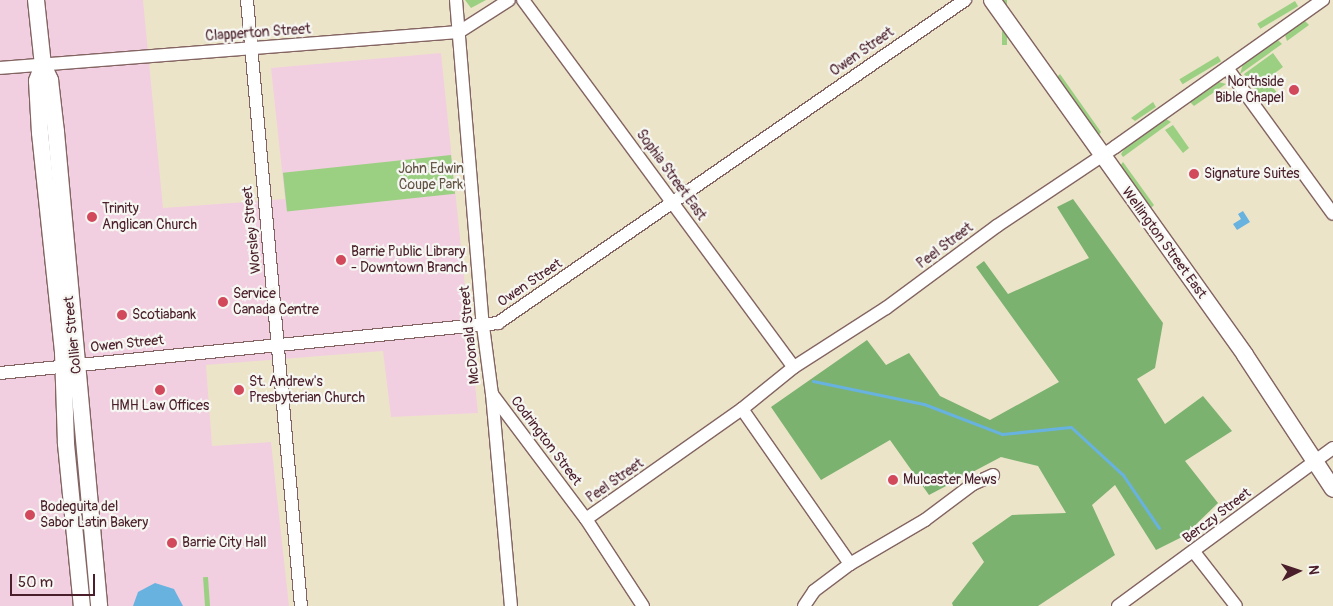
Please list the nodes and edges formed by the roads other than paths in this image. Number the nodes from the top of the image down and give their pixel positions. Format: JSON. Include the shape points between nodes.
{"nodes":[{"id":1,"x":36,"y":0,"type":"edge"},
{"id":2,"x":247,"y":0,"type":"edge"},
{"id":3,"x":456,"y":0,"type":"edge"},
{"id":4,"x":509,"y":0,"type":"edge"},
{"id":5,"x":524,"y":0,"type":"edge"},
{"id":6,"x":965,"y":0,"type":"edge"},
{"id":7,"x":992,"y":0,"type":"edge"},
{"id":8,"x":1323,"y":0,"type":"edge"},
{"id":9,"x":459,"y":32,"type":"junction"},
{"id":10,"x":252,"y":48,"type":"junction"},
{"id":11,"x":43,"y":65,"type":"junction"},
{"id":12,"x":0,"y":68,"type":"edge"},
{"id":13,"x":1227,"y":68,"type":"junction"},
{"id":14,"x":1101,"y":156,"type":"junction"},
{"id":15,"x":673,"y":204,"type":"junction"},
{"id":16,"x":1333,"y":214,"type":"edge"},
{"id":17,"x":483,"y":326,"type":"junction"},
{"id":18,"x":278,"y":343,"type":"junction"},
{"id":19,"x":70,"y":366,"type":"junction"},
{"id":20,"x":794,"y":367,"type":"junction"},
{"id":21,"x":0,"y":373,"type":"edge"},
{"id":22,"x":492,"y":394,"type":"junction"},
{"id":23,"x":742,"y":409,"type":"junction"},
{"id":24,"x":1333,"y":448,"type":"edge"},
{"id":25,"x":1315,"y":460,"type":"junction"},
{"id":26,"x":992,"y":476,"type":"dead end"},
{"id":27,"x":1333,"y":489,"type":"edge"},
{"id":28,"x":586,"y":520,"type":"junction"},
{"id":29,"x":1194,"y":552,"type":"junction"},
{"id":30,"x":850,"y":564,"type":"junction"},
{"id":31,"x":82,"y":606,"type":"edge"},
{"id":32,"x":99,"y":606,"type":"edge"},
{"id":33,"x":301,"y":606,"type":"edge"},
{"id":34,"x":511,"y":606,"type":"edge"},
{"id":35,"x":643,"y":606,"type":"edge"},
{"id":36,"x":804,"y":606,"type":"edge"},
{"id":37,"x":1118,"y":606,"type":"edge"},
{"id":38,"x":1236,"y":606,"type":"edge"}],
"edges":[{"from":1,"to":11,"type":"street","name":"Collier Street"},
{"from":2,"to":10,"type":"street","name":"Worsley Street"},
{"from":3,"to":9,"type":"street","name":"McDonald Street"},
{"from":4,"to":9,"type":"street","name":"Clapperton Street"},
{"from":5,"to":15,"type":"street","name":"Sophia Street East"},
{"from":6,"to":15,"type":"street","name":"Owen Street"},
{"from":7,"to":14,"type":"street","name":"Wellington Street East"},
{"from":8,"to":13,"type":"street","name":"Peel Street"},
{"from":9,"to":10,"type":"street","name":"Clapperton Street"},
{"from":9,"to":17,"type":"street","name":"McDonald Street"},
{"from":10,"to":11,"type":"street","name":"Clapperton Street"},
{"from":10,"to":18,"type":"street","name":"Worsley Street"},
{"from":11,"to":12,"type":"street","name":"Clapperton Street"},
{"from":11,"to":19,"type":"street","name":"Collier Street","via":[[51,88]]},
{"from":13,"to":14,"type":"street","name":"Peel Street"},
{"from":13,"to":16,"type":"street"},
{"from":14,"to":20,"type":"street","name":"Peel Street","via":[[997,226],[886,308]]},
{"from":14,"to":25,"type":"street","name":"Wellington Street East","via":[[1245,355]]},
{"from":15,"to":17,"type":"street","name":"Owen Street","via":[[498,323]]},
{"from":15,"to":20,"type":"street","name":"Sophia Street East"},
{"from":17,"to":18,"type":"street","name":"Owen Street"},
{"from":17,"to":22,"type":"street","name":"McDonald Street"},
{"from":18,"to":19,"type":"street","name":"Owen Street"},
{"from":18,"to":33,"type":"street","name":"Worsley Street"},
{"from":19,"to":21,"type":"street","name":"Owen Street"},
{"from":19,"to":31,"type":"street","name":"Collier Street","via":[[66,444]]},
{"from":19,"to":32,"type":"street","name":"Collier Street"},
{"from":20,"to":23,"type":"street","name":"Peel Street"},
{"from":22,"to":28,"type":"street","name":"Codrington Street"},
{"from":22,"to":34,"type":"street","name":"McDonald Street"},
{"from":23,"to":28,"type":"street","name":"Peel Street"},
{"from":23,"to":30,"type":"street"},
{"from":24,"to":25,"type":"street","name":"Berczy Street"},
{"from":25,"to":27,"type":"street","name":"Wellington Street East"},
{"from":25,"to":29,"type":"street","name":"Berczy Street"},
{"from":26,"to":30,"type":"street","via":[[973,484],[925,520]]},
{"from":28,"to":35,"type":"street","name":"Codrington Street"},
{"from":29,"to":37,"type":"street","name":"Berczy Street"},
{"from":29,"to":38,"type":"street"},
{"from":30,"to":36,"type":"street","via":[[814,591]]}]}
